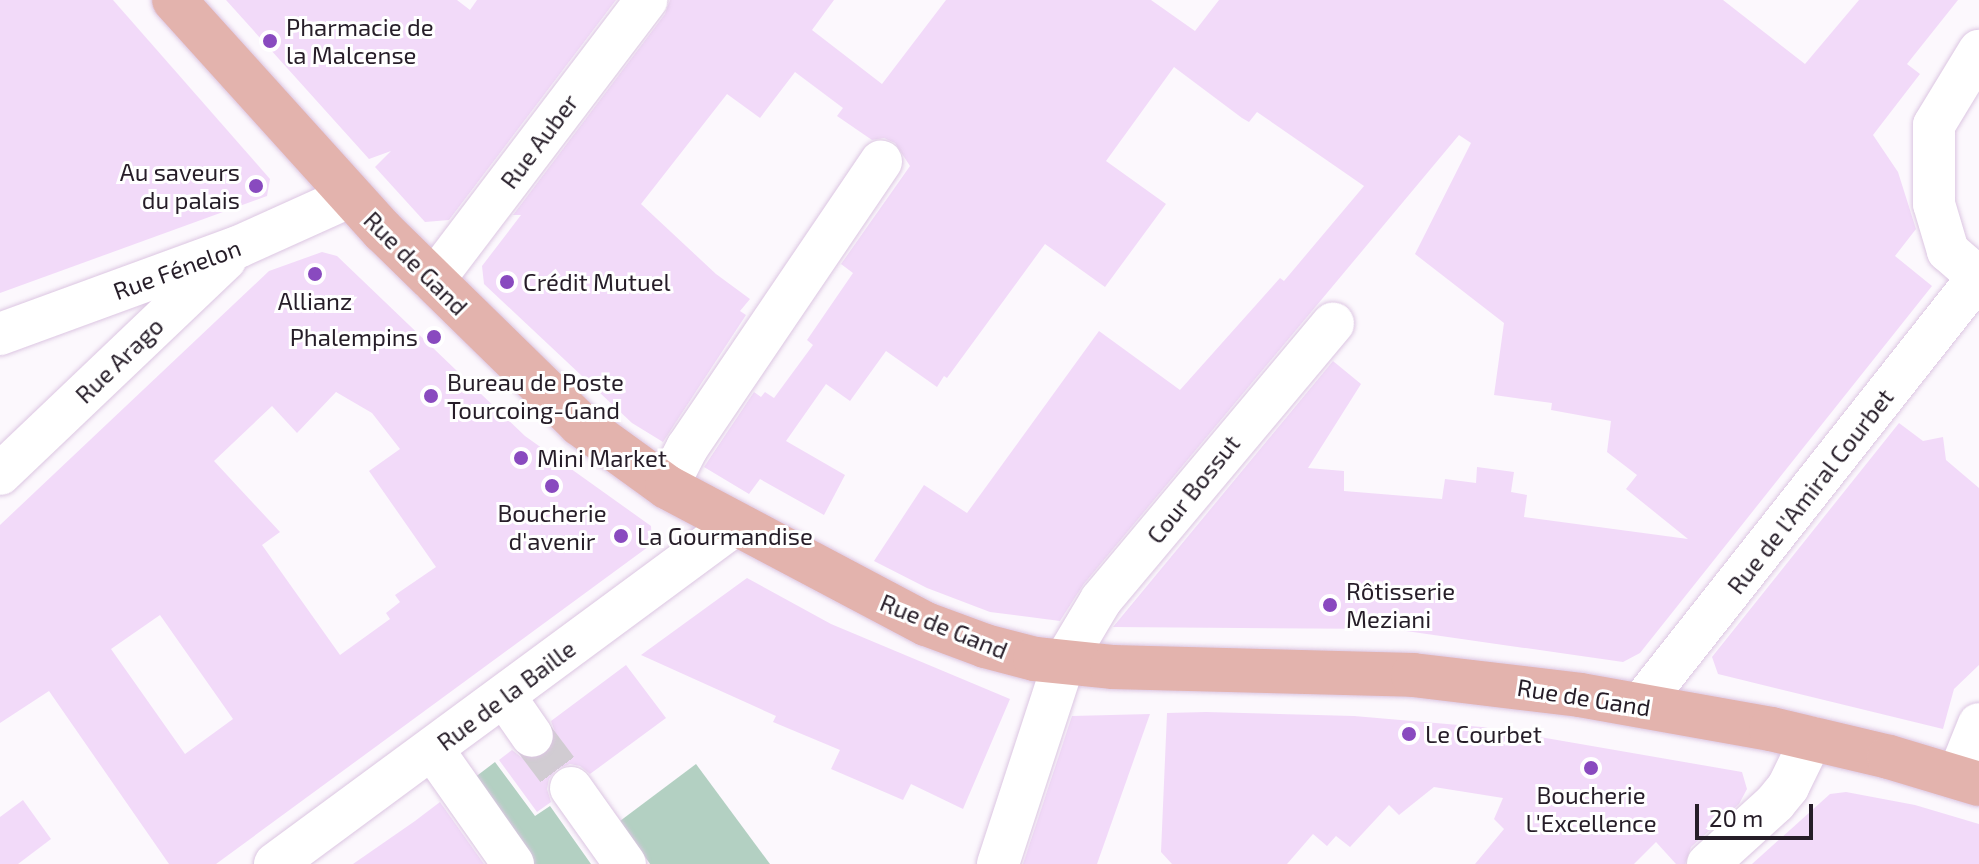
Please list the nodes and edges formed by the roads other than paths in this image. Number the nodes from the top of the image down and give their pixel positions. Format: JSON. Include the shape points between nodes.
{"nodes":[{"id":1,"x":174,"y":0,"type":"edge"},
{"id":2,"x":646,"y":0,"type":"edge"},
{"id":3,"x":1979,"y":51,"type":"edge"},
{"id":4,"x":881,"y":162,"type":"dead end"},
{"id":5,"x":351,"y":196,"type":"junction"},
{"id":6,"x":238,"y":247,"type":"junction"},
{"id":7,"x":1979,"y":277,"type":"edge"},
{"id":8,"x":433,"y":281,"type":"junction"},
{"id":9,"x":1333,"y":324,"type":"dead end"},
{"id":10,"x":0,"y":334,"type":"edge"},
{"id":11,"x":0,"y":474,"type":"edge"},
{"id":12,"x":667,"y":487,"type":"junction"},
{"id":13,"x":736,"y":524,"type":"junction"},
{"id":14,"x":1064,"y":662,"type":"junction"},
{"id":15,"x":505,"y":697,"type":"junction"},
{"id":16,"x":1641,"y":704,"type":"junction"},
{"id":17,"x":1979,"y":724,"type":"edge"},
{"id":18,"x":532,"y":736,"type":"tunnel mouth"},
{"id":19,"x":1812,"y":738,"type":"junction"},
{"id":20,"x":433,"y":750,"type":"junction"},
{"id":21,"x":1968,"y":780,"type":"edge"},
{"id":22,"x":571,"y":788,"type":"tunnel mouth"},
{"id":23,"x":275,"y":864,"type":"edge"},
{"id":24,"x":513,"y":864,"type":"edge"},
{"id":25,"x":625,"y":864,"type":"edge"},
{"id":26,"x":998,"y":864,"type":"edge"},
{"id":27,"x":1708,"y":864,"type":"edge"}],
"edges":[{"from":1,"to":5,"type":"main road","name":"Rue de Gand"},
{"from":2,"to":8,"type":"street","name":"Rue Auber"},
{"from":3,"to":7,"type":"street","via":[[1934,125],[1934,204],[1948,251]]},
{"from":4,"to":12,"type":"street","via":[[687,448]]},
{"from":5,"to":6,"type":"street","name":"Rue Fénelon"},
{"from":5,"to":8,"type":"main road","name":"Rue de Gand"},
{"from":6,"to":10,"type":"street","name":"Rue Fénelon"},
{"from":6,"to":11,"type":"street","name":"Rue Arago"},
{"from":7,"to":16,"type":"street","name":"Rue de l'Amiral Courbet"},
{"from":8,"to":12,"type":"main road","name":"Rue de Gand","via":[[580,424]]},
{"from":9,"to":14,"type":"street","name":"Cour Bossut","via":[[1111,586]]},
{"from":12,"to":13,"type":"main road","name":"Rue de Gand"},
{"from":13,"to":14,"type":"main road","name":"Rue de Gand","via":[[926,624],[985,646]]},
{"from":13,"to":15,"type":"street","name":"Rue de la Baille"},
{"from":14,"to":16,"type":"main road","name":"Rue de Gand","via":[[1413,675]]},
{"from":14,"to":26,"type":"street","name":"Cour Bossut"},
{"from":15,"to":18,"type":"street"},
{"from":15,"to":20,"type":"street","name":"Rue de la Baille"},
{"from":16,"to":19,"type":"main road","name":"Rue de Gand"},
{"from":17,"to":21,"type":"street"},
{"from":19,"to":21,"type":"main road","name":"Rue de Gand"},
{"from":19,"to":27,"type":"street","via":[[1775,803]]},
{"from":20,"to":23,"type":"street","name":"Rue de la Baille"},
{"from":20,"to":24,"type":"street"},
{"from":22,"to":25,"type":"street"}]}
